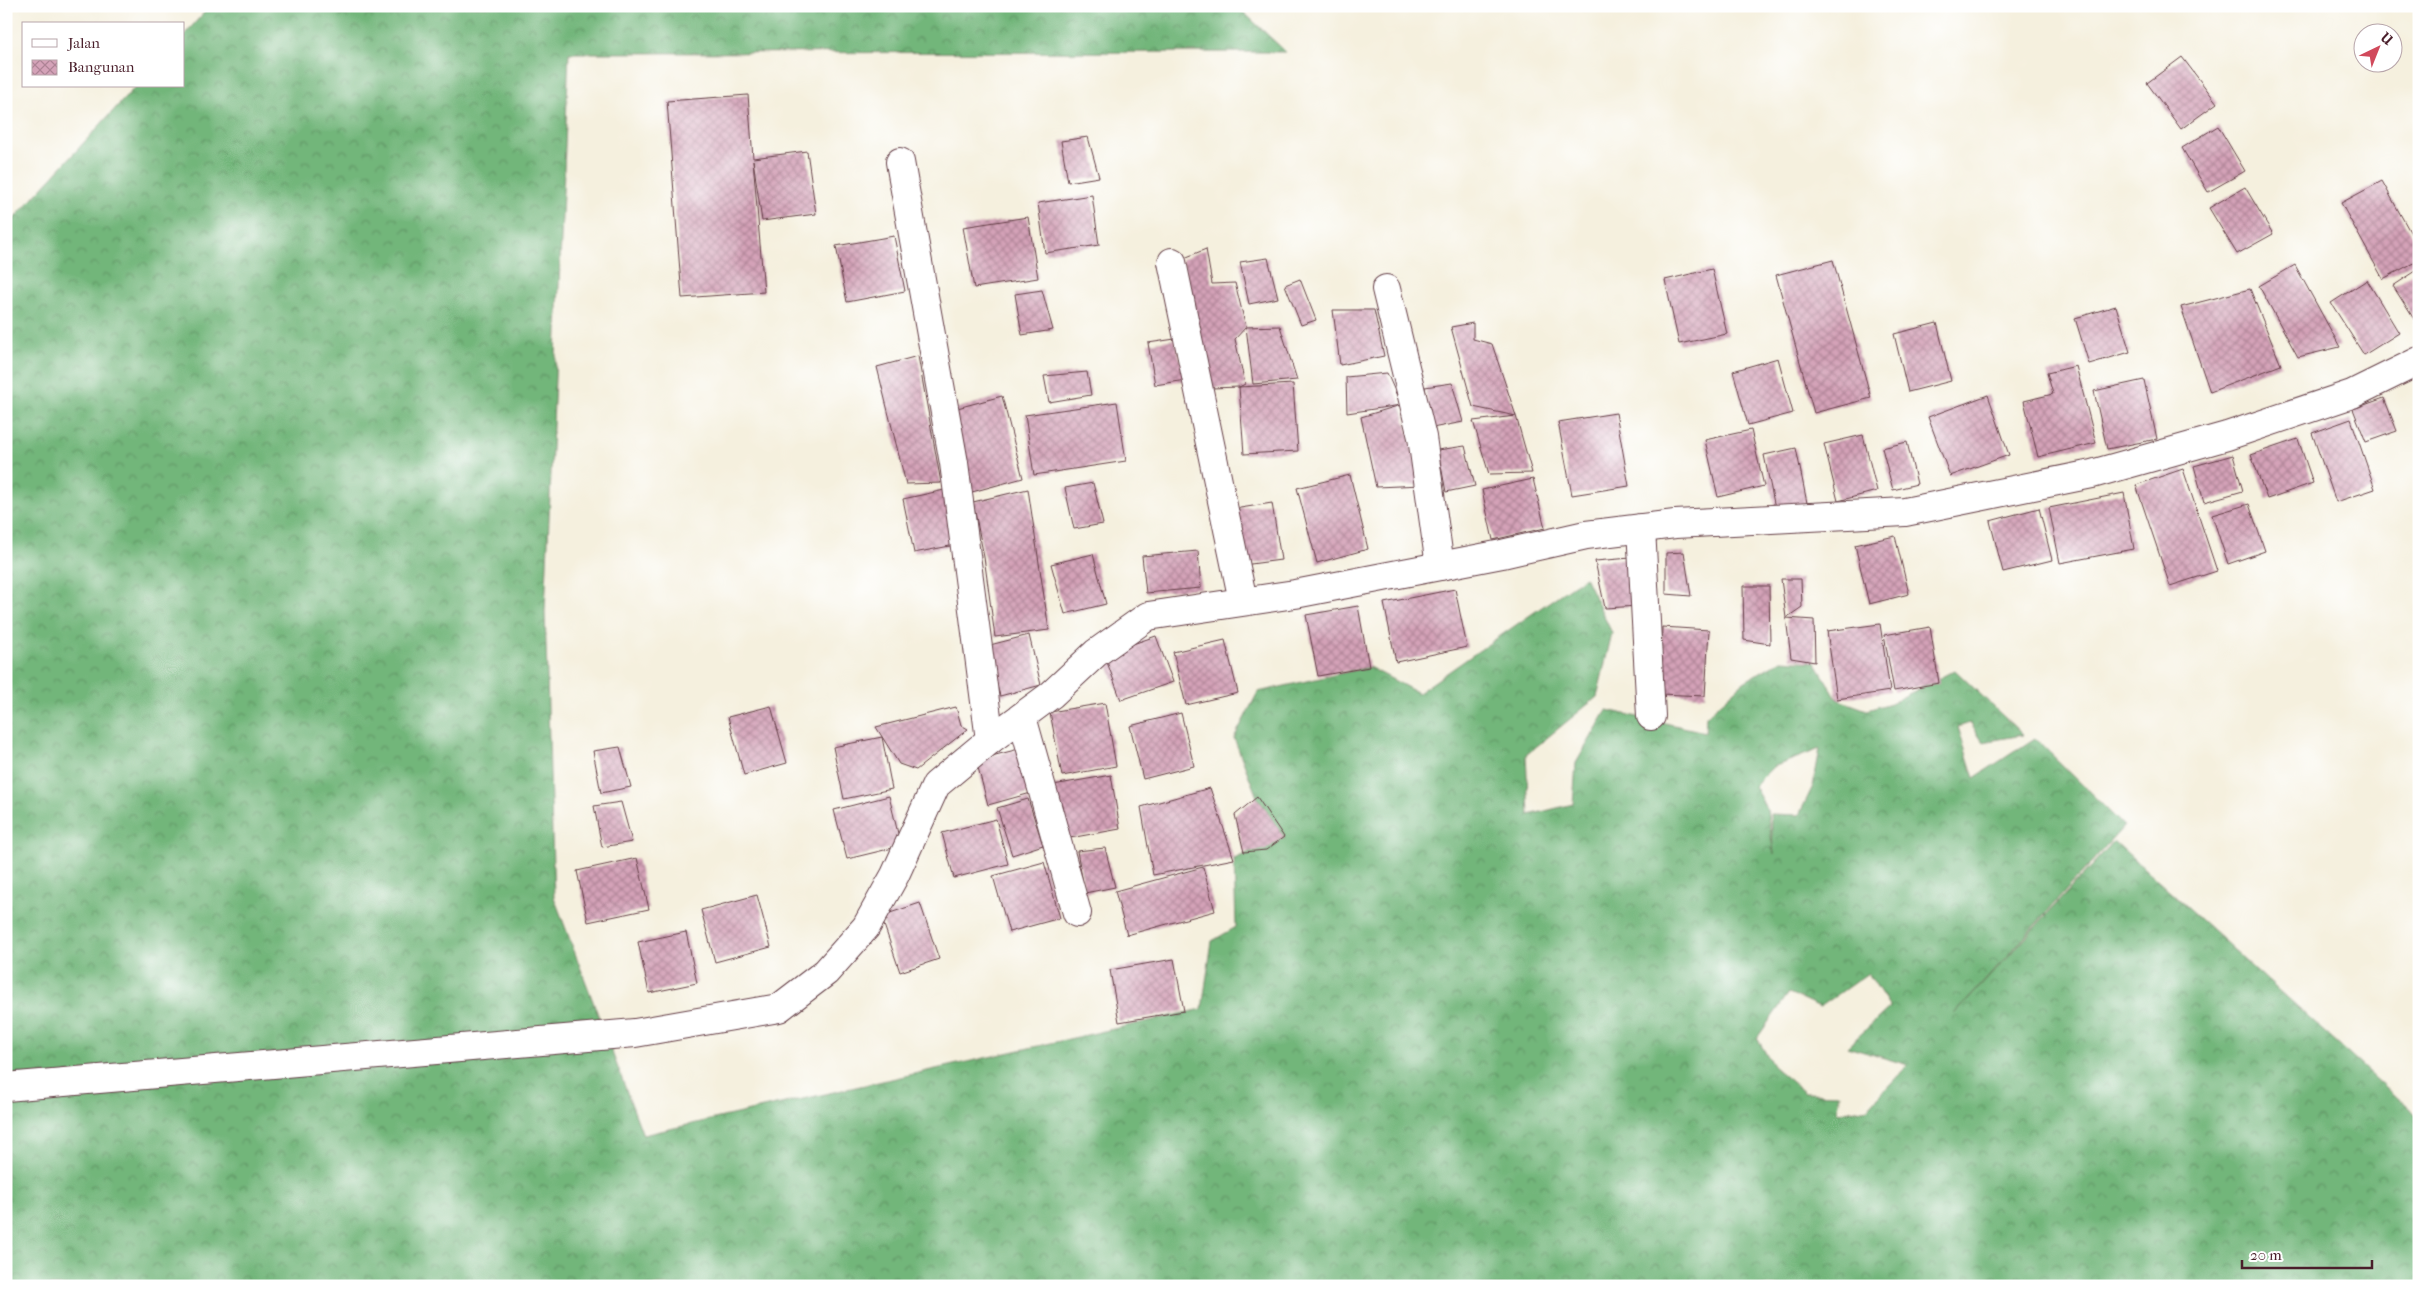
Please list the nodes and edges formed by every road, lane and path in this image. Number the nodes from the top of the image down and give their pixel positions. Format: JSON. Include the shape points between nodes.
{"nodes":[{"id":1,"x":900,"y":162,"type":"dead end"},
{"id":2,"x":1172,"y":262,"type":"dead end"},
{"id":3,"x":1386,"y":289,"type":"dead end"},
{"id":4,"x":2419,"y":362,"type":"edge"},
{"id":5,"x":1641,"y":528,"type":"junction"},
{"id":6,"x":1440,"y":566,"type":"junction"},
{"id":7,"x":1244,"y":601,"type":"junction"},
{"id":8,"x":1651,"y":716,"type":"dead end"},
{"id":9,"x":1022,"y":717,"type":"junction"},
{"id":10,"x":990,"y":740,"type":"junction"},
{"id":11,"x":1077,"y":913,"type":"dead end"},
{"id":12,"x":6,"y":1087,"type":"edge"}],
"edges":[{"from":1,"to":10,"type":"street","via":[[954,463]]},
{"from":2,"to":7,"type":"street"},
{"from":3,"to":6,"type":"street","via":[[1422,437]]},
{"from":4,"to":5,"type":"street","via":[[2352,394],[2227,436],[2092,474],[1905,512]]},
{"from":5,"to":6,"type":"street","via":[[1586,535]]},
{"from":5,"to":8,"type":"street"},
{"from":6,"to":7,"type":"street"},
{"from":7,"to":9,"type":"street","via":[[1148,616],[1096,653]]},
{"from":9,"to":10,"type":"street"},
{"from":9,"to":11,"type":"street"},
{"from":10,"to":12,"type":"street","via":[[936,785],[895,875],[866,927],[826,972],[778,1008],[635,1033]]}]}
